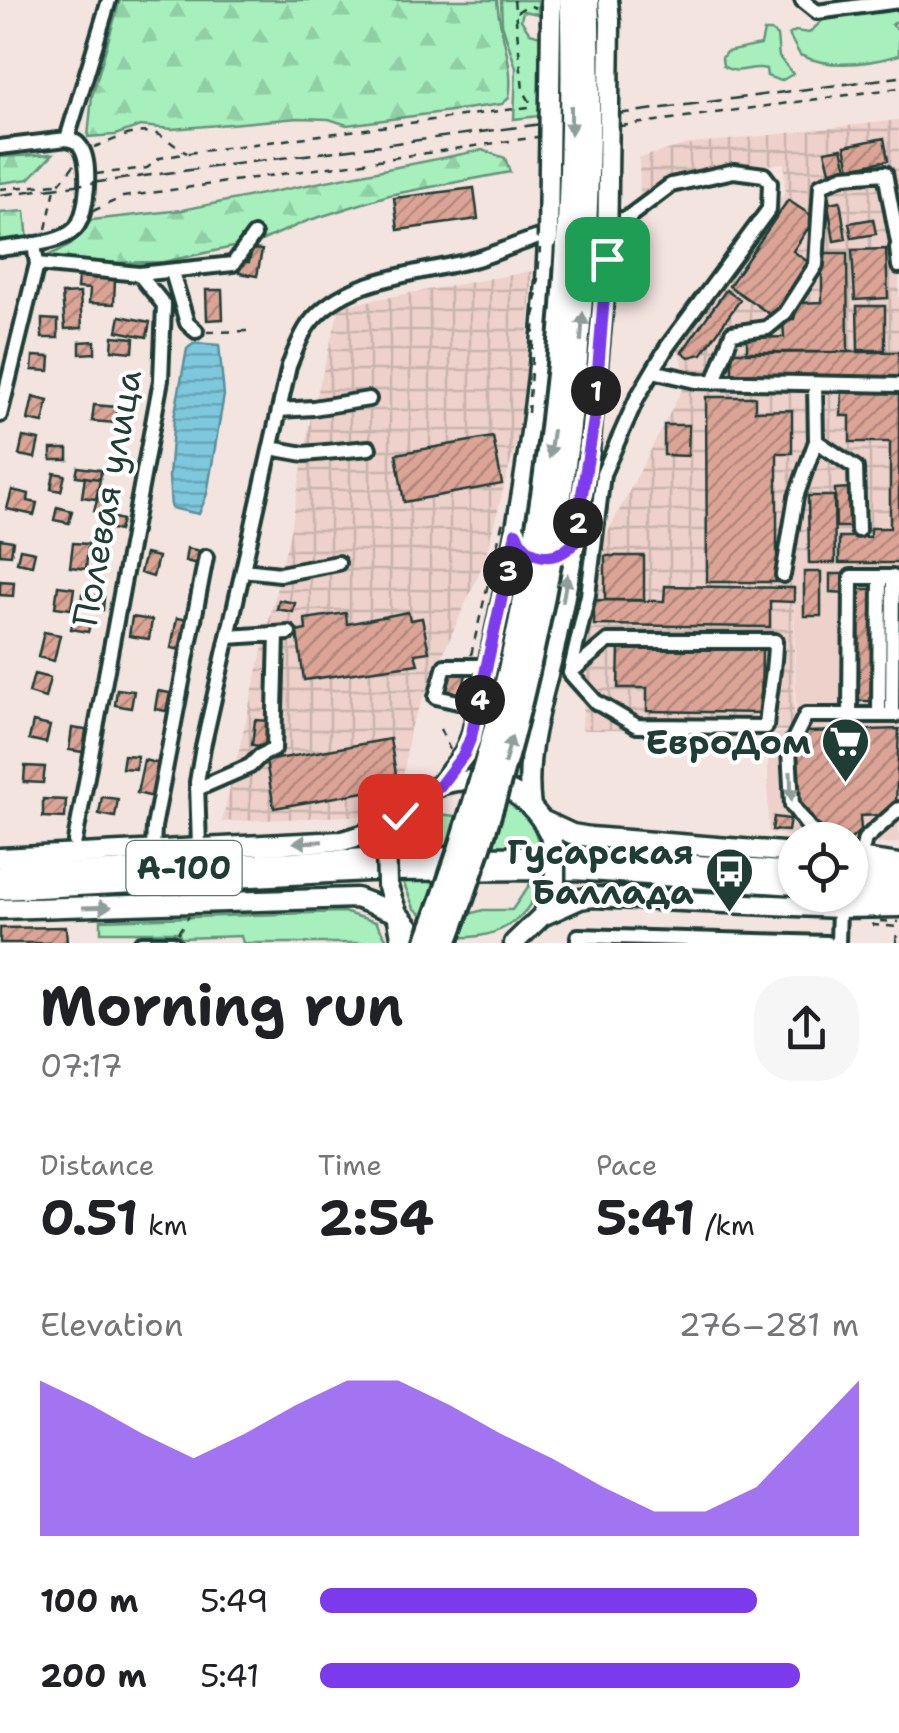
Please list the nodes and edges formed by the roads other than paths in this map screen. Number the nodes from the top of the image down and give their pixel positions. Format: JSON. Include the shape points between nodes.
{"nodes":[{"id":1,"x":109,"y":0,"type":"edge"},
{"id":2,"x":570,"y":0,"type":"edge"},
{"id":3,"x":588,"y":0,"type":"edge"},
{"id":4,"x":608,"y":0,"type":"edge"},
{"id":5,"x":802,"y":0,"type":"edge"},
{"id":6,"x":899,"y":2,"type":"edge"},
{"id":7,"x":569,"y":16,"type":"edge"},
{"id":8,"x":67,"y":139,"type":"junction"},
{"id":9,"x":0,"y":146,"type":"edge"},
{"id":10,"x":254,"y":235,"type":"dead end"},
{"id":11,"x":39,"y":242,"type":"junction"},
{"id":12,"x":0,"y":248,"type":"edge"},
{"id":13,"x":898,"y":248,"type":"edge"},
{"id":14,"x":37,"y":264,"type":"junction"},
{"id":15,"x":899,"y":266,"type":"edge"},
{"id":16,"x":172,"y":272,"type":"junction"},
{"id":17,"x":139,"y":274,"type":"junction"},
{"id":18,"x":196,"y":331,"type":"road end"},
{"id":19,"x":653,"y":372,"type":"junction"},
{"id":20,"x":714,"y":382,"type":"junction"},
{"id":21,"x":815,"y":384,"type":"junction"},
{"id":22,"x":899,"y":385,"type":"edge"},
{"id":23,"x":369,"y":399,"type":"dead end"},
{"id":24,"x":280,"y":410,"type":"junction"},
{"id":25,"x":0,"y":415,"type":"edge"},
{"id":26,"x":816,"y":441,"type":"junction"},
{"id":27,"x":271,"y":448,"type":"junction"},
{"id":28,"x":369,"y":448,"type":"dead end"},
{"id":29,"x":858,"y":530,"type":"dead end"},
{"id":30,"x":516,"y":533,"type":"junction"},
{"id":31,"x":574,"y":543,"type":"junction"},
{"id":32,"x":206,"y":557,"type":"dead end"},
{"id":33,"x":338,"y":562,"type":"dead end"},
{"id":34,"x":243,"y":570,"type":"junction"},
{"id":35,"x":783,"y":575,"type":"dead end"},
{"id":36,"x":228,"y":637,"type":"junction"},
{"id":37,"x":487,"y":672,"type":"junction"},
{"id":38,"x":570,"y":673,"type":"junction"},
{"id":39,"x":542,"y":698,"type":"junction"},
{"id":40,"x":480,"y":699,"type":"junction"},
{"id":41,"x":850,"y":715,"type":"junction"},
{"id":42,"x":890,"y":715,"type":"edge"},
{"id":43,"x":440,"y":786,"type":"junction"},
{"id":44,"x":197,"y":789,"type":"junction"},
{"id":45,"x":899,"y":809,"type":"edge"},
{"id":46,"x":536,"y":813,"type":"junction"},
{"id":47,"x":400,"y":816,"type":"junction"},
{"id":48,"x":805,"y":822,"type":"edge"},
{"id":49,"x":868,"y":836,"type":"edge"},
{"id":50,"x":75,"y":841,"type":"dead end"},
{"id":51,"x":199,"y":847,"type":"junction"},
{"id":52,"x":153,"y":849,"type":"junction"},
{"id":53,"x":778,"y":851,"type":"edge"},
{"id":54,"x":0,"y":858,"type":"edge"},
{"id":55,"x":868,"y":859,"type":"edge"},
{"id":56,"x":899,"y":864,"type":"edge"},
{"id":57,"x":778,"y":871,"type":"edge"},
{"id":58,"x":0,"y":876,"type":"edge"},
{"id":59,"x":868,"y":877,"type":"edge"},
{"id":60,"x":899,"y":880,"type":"edge"},
{"id":61,"x":778,"y":884,"type":"edge"},
{"id":62,"x":0,"y":890,"type":"edge"},
{"id":63,"x":868,"y":891,"type":"edge"},
{"id":64,"x":899,"y":894,"type":"edge"},
{"id":65,"x":778,"y":905,"type":"edge"},
{"id":66,"x":899,"y":906,"type":"edge"},
{"id":67,"x":868,"y":907,"type":"edge"},
{"id":68,"x":0,"y":909,"type":"edge"},
{"id":69,"x":840,"y":912,"type":"edge"},
{"id":70,"x":397,"y":913,"type":"junction"},
{"id":71,"x":542,"y":916,"type":"junction"},
{"id":72,"x":173,"y":942,"type":"edge"},
{"id":73,"x":744,"y":942,"type":"edge"},
{"id":74,"x":141,"y":943,"type":"edge"},
{"id":75,"x":402,"y":943,"type":"edge"},
{"id":76,"x":428,"y":943,"type":"edge"},
{"id":77,"x":446,"y":943,"type":"edge"},
{"id":78,"x":514,"y":943,"type":"edge"},
{"id":79,"x":578,"y":943,"type":"edge"},
{"id":80,"x":827,"y":943,"type":"edge"},
{"id":81,"x":838,"y":943,"type":"edge"}],
"edges":[{"from":1,"to":8,"type":"street"},
{"from":2,"to":7,"type":"highway"},
{"from":3,"to":7,"type":"highway"},
{"from":4,"to":7,"type":"main road"},
{"from":5,"to":6,"type":"street","via":[[818,12]]},
{"from":7,"to":30,"type":"main road","bridge":true,"via":[[534,413]]},
{"from":7,"to":31,"type":"main road","bridge":true,"via":[[607,259]]},
{"from":7,"to":76,"type":"highway","one_way":true,"bridge":true,"via":[[568,257],[544,494],[492,738]]},
{"from":77,"to":7,"type":"highway","one_way":true,"bridge":true,"via":[[510,743],[562,498],[586,258]]},
{"from":8,"to":9,"type":"street"},
{"from":8,"to":11,"type":"street","via":[[75,142],[85,168],[86,207],[66,236]]},
{"from":10,"to":16,"type":"street","via":[[233,264]]},
{"from":11,"to":12,"type":"street"},
{"from":11,"to":14,"type":"street"},
{"from":13,"to":15,"type":"street"},
{"from":13,"to":20,"type":"street","via":[[885,173],[844,176],[820,186],[816,265],[767,328],[732,333]]},
{"from":14,"to":17,"type":"street"},
{"from":14,"to":25,"type":"street"},
{"from":16,"to":17,"type":"street"},
{"from":16,"to":18,"type":"street","via":[[187,323]]},
{"from":17,"to":50,"type":"street","name":"Полевая улица","via":[[164,305],[161,380]]},
{"from":19,"to":20,"type":"street"},
{"from":19,"to":24,"type":"street","via":[[769,209],[764,174],[734,171],[670,185],[627,218],[533,237],[334,301],[301,338]]},
{"from":19,"to":38,"type":"street","via":[[603,474],[588,596]]},
{"from":20,"to":21,"type":"street"},
{"from":21,"to":22,"type":"street"},
{"from":21,"to":26,"type":"street"},
{"from":23,"to":24,"type":"street"},
{"from":24,"to":27,"type":"street"},
{"from":26,"to":29,"type":"street","via":[[856,468]]},
{"from":26,"to":35,"type":"street","via":[[796,497]]},
{"from":27,"to":28,"type":"street","via":[[304,454]]},
{"from":27,"to":34,"type":"street"},
{"from":30,"to":31,"type":"main road","via":[[536,556],[557,556]]},
{"from":30,"to":37,"type":"main road"},
{"from":39,"to":31,"type":"main road","one_way":true},
{"from":32,"to":52,"type":"street"},
{"from":33,"to":34,"type":"street","via":[[280,574]]},
{"from":34,"to":36,"type":"street"},
{"from":36,"to":44,"type":"street"},
{"from":36,"to":44,"type":"street","via":[[283,633],[274,749]]},
{"from":37,"to":39,"type":"main road","via":[[516,668],[531,676]]},
{"from":37,"to":40,"type":"main road"},
{"from":37,"to":40,"type":"street","via":[[444,666],[436,697]]},
{"from":38,"to":38,"type":"street","via":[[596,702],[637,726],[766,727],[775,641],[608,641]]},
{"from":39,"to":46,"type":"main road","via":[[528,766]]},
{"from":40,"to":43,"type":"main road","via":[[464,754]]},
{"from":41,"to":42,"type":"street"},
{"from":41,"to":42,"type":"street","via":[[851,576],[893,577]]},
{"from":41,"to":48,"type":"street","one_way":true,"via":[[806,715],[790,749],[792,805]]},
{"from":43,"to":46,"type":"main road","via":[[488,782]]},
{"from":43,"to":47,"type":"main road"},
{"from":44,"to":51,"type":"street"},
{"from":45,"to":49,"type":"street"},
{"from":46,"to":53,"type":"main road","via":[[590,837]]},
{"from":46,"to":71,"type":"main road","bridge":true,"via":[[555,849],[556,883]]},
{"from":47,"to":51,"type":"main road","one_way":true,"via":[[342,841]]},
{"from":47,"to":70,"type":"main road","bridge":true,"via":[[386,849]]},
{"from":51,"to":52,"type":"main road"},
{"from":52,"to":54,"type":"main road"},
{"from":55,"to":56,"type":"main road"},
{"from":57,"to":58,"type":"main road","number":"А-100","via":[[573,856],[368,858]]},
{"from":59,"to":60,"type":"main road"},
{"from":61,"to":62,"type":"main road","number":"А-100","via":[[574,870],[368,871]]},
{"from":63,"to":64,"type":"main road"},
{"from":65,"to":71,"type":"main road","via":[[593,897]]},
{"from":66,"to":67,"type":"main road"},
{"from":68,"to":70,"type":"main road","one_way":true,"via":[[356,898]]},
{"from":69,"to":81,"type":"street"},
{"from":70,"to":75,"type":"main road"},
{"from":70,"to":76,"type":"main road"},
{"from":71,"to":78,"type":"main road"},
{"from":72,"to":74,"type":"street"},
{"from":73,"to":79,"type":"street","via":[[578,936]]},
{"from":73,"to":80,"type":"street"}]}
